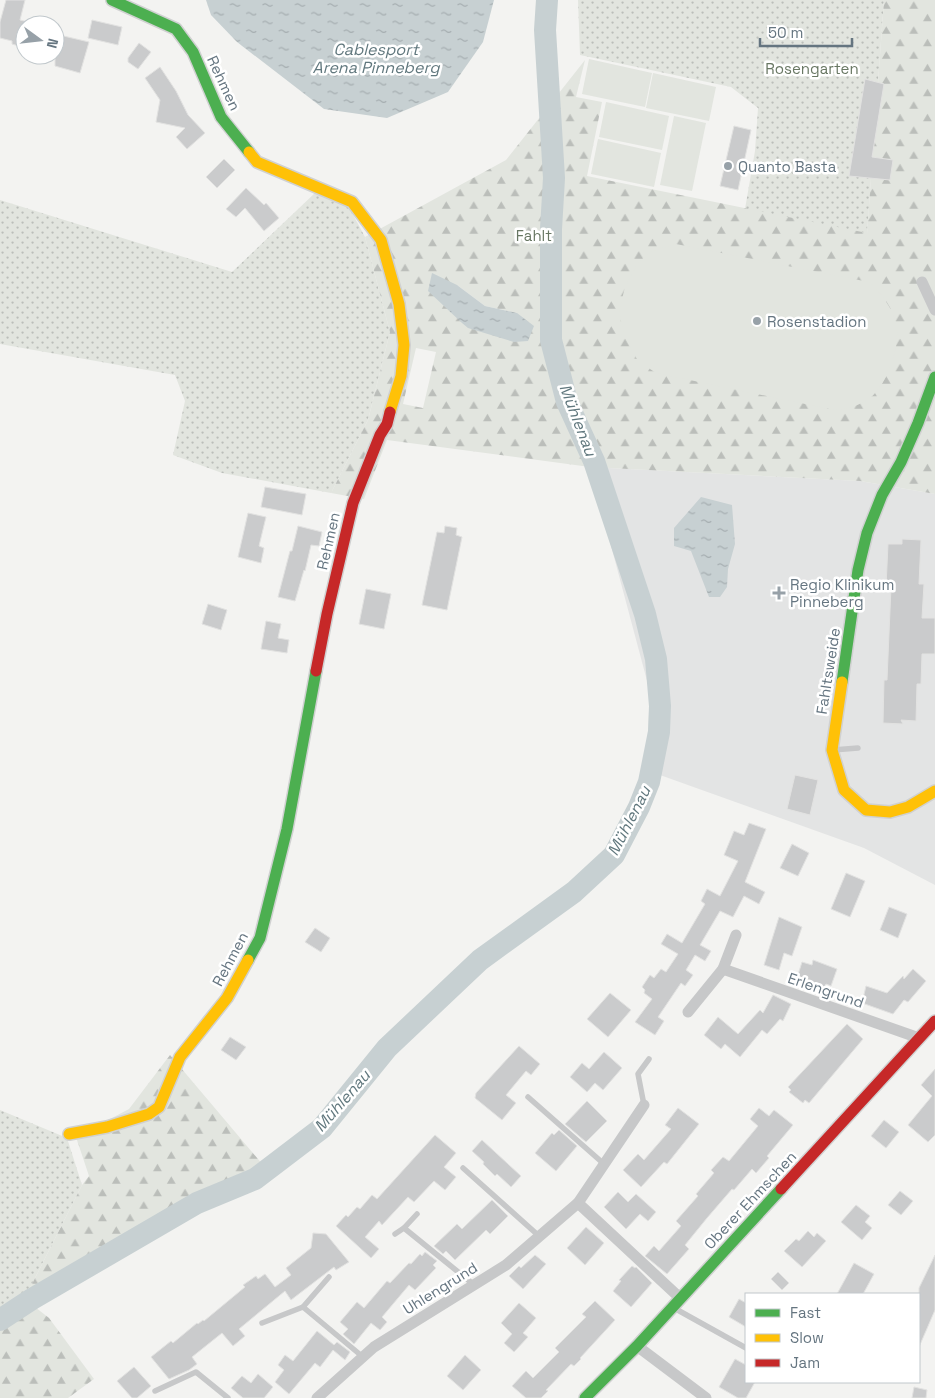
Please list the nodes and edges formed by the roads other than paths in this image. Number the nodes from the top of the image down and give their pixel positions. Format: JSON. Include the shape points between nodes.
{"nodes":[{"id":1,"x":112,"y":0,"type":"edge"},
{"id":2,"x":922,"y":282,"type":"dead end"},
{"id":3,"x":935,"y":310,"type":"edge"},
{"id":4,"x":935,"y":377,"type":"edge"},
{"id":5,"x":858,"y":748,"type":"dead end"},
{"id":6,"x":832,"y":750,"type":"junction"},
{"id":7,"x":935,"y":791,"type":"edge"},
{"id":8,"x":736,"y":935,"type":"dead end"},
{"id":9,"x":723,"y":969,"type":"junction"},
{"id":10,"x":688,"y":1012,"type":"dead end"},
{"id":11,"x":935,"y":1021,"type":"edge"},
{"id":12,"x":919,"y":1038,"type":"junction"},
{"id":13,"x":649,"y":1059,"type":"dead end"},
{"id":14,"x":528,"y":1097,"type":"dead end"},
{"id":15,"x":644,"y":1105,"type":"joint"},
{"id":16,"x":69,"y":1134,"type":"dead end"},
{"id":17,"x":604,"y":1164,"type":"junction"},
{"id":18,"x":463,"y":1168,"type":"dead end"},
{"id":19,"x":578,"y":1203,"type":"junction"},
{"id":20,"x":417,"y":1214,"type":"dead end"},
{"id":21,"x":404,"y":1228,"type":"junction"},
{"id":22,"x":395,"y":1234,"type":"dead end"},
{"id":23,"x":539,"y":1236,"type":"junction"},
{"id":24,"x":329,"y":1277,"type":"dead end"},
{"id":25,"x":473,"y":1284,"type":"junction"},
{"id":26,"x":676,"y":1302,"type":"junction"},
{"id":27,"x":303,"y":1307,"type":"junction"},
{"id":28,"x":262,"y":1323,"type":"dead end"},
{"id":29,"x":637,"y":1346,"type":"junction"},
{"id":30,"x":745,"y":1347,"type":"edge"},
{"id":31,"x":363,"y":1357,"type":"junction"},
{"id":32,"x":155,"y":1391,"type":"dead end"},
{"id":33,"x":228,"y":1398,"type":"edge"},
{"id":34,"x":317,"y":1398,"type":"edge"},
{"id":35,"x":585,"y":1398,"type":"edge"},
{"id":36,"x":706,"y":1398,"type":"edge"}],
"edges":[{"from":1,"to":16,"type":"street","name":"Rehmen","via":[[176,29],[193,52],[222,117],[257,162],[352,202],[381,240],[400,304],[404,345],[400,376],[387,424],[353,503],[327,614],[287,829],[260,938],[227,998],[180,1057],[159,1107],[149,1114],[107,1127]]},
{"from":2,"to":3,"type":"street"},
{"from":4,"to":6,"type":"street","name":"Fahltsweide","via":[[905,454],[882,495],[867,533],[858,570]]},
{"from":5,"to":6,"type":"lane"},
{"from":6,"to":7,"type":"street","name":"Fahltsweide","via":[[844,790],[866,810],[890,812],[908,807]]},
{"from":8,"to":9,"type":"street"},
{"from":9,"to":10,"type":"street"},
{"from":9,"to":12,"type":"street","name":"Erlengrund"},
{"from":11,"to":12,"type":"street","name":"Oberer Ehmschen"},
{"from":12,"to":26,"type":"street","name":"Oberer Ehmschen"},
{"from":13,"to":15,"type":"lane","via":[[638,1074]]},
{"from":14,"to":17,"type":"lane"},
{"from":15,"to":17,"type":"street","name":"Uhlengrund"},
{"from":17,"to":19,"type":"street","name":"Uhlengrund"},
{"from":18,"to":23,"type":"lane"},
{"from":19,"to":23,"type":"street","name":"Uhlengrund"},
{"from":19,"to":26,"type":"street"},
{"from":20,"to":21,"type":"lane"},
{"from":21,"to":22,"type":"lane"},
{"from":21,"to":25,"type":"lane"},
{"from":23,"to":25,"type":"street","name":"Uhlengrund","via":[[506,1264]]},
{"from":24,"to":27,"type":"lane"},
{"from":25,"to":31,"type":"street","name":"Uhlengrund"},
{"from":26,"to":29,"type":"street","name":"Oberer Ehmschen"},
{"from":26,"to":30,"type":"lane"},
{"from":27,"to":28,"type":"lane"},
{"from":27,"to":31,"type":"lane"},
{"from":29,"to":35,"type":"street","name":"Oberer Ehmschen"},
{"from":29,"to":36,"type":"street"},
{"from":31,"to":34,"type":"street","name":"Uhlengrund"},
{"from":32,"to":33,"type":"lane","via":[[196,1372]]}]}
